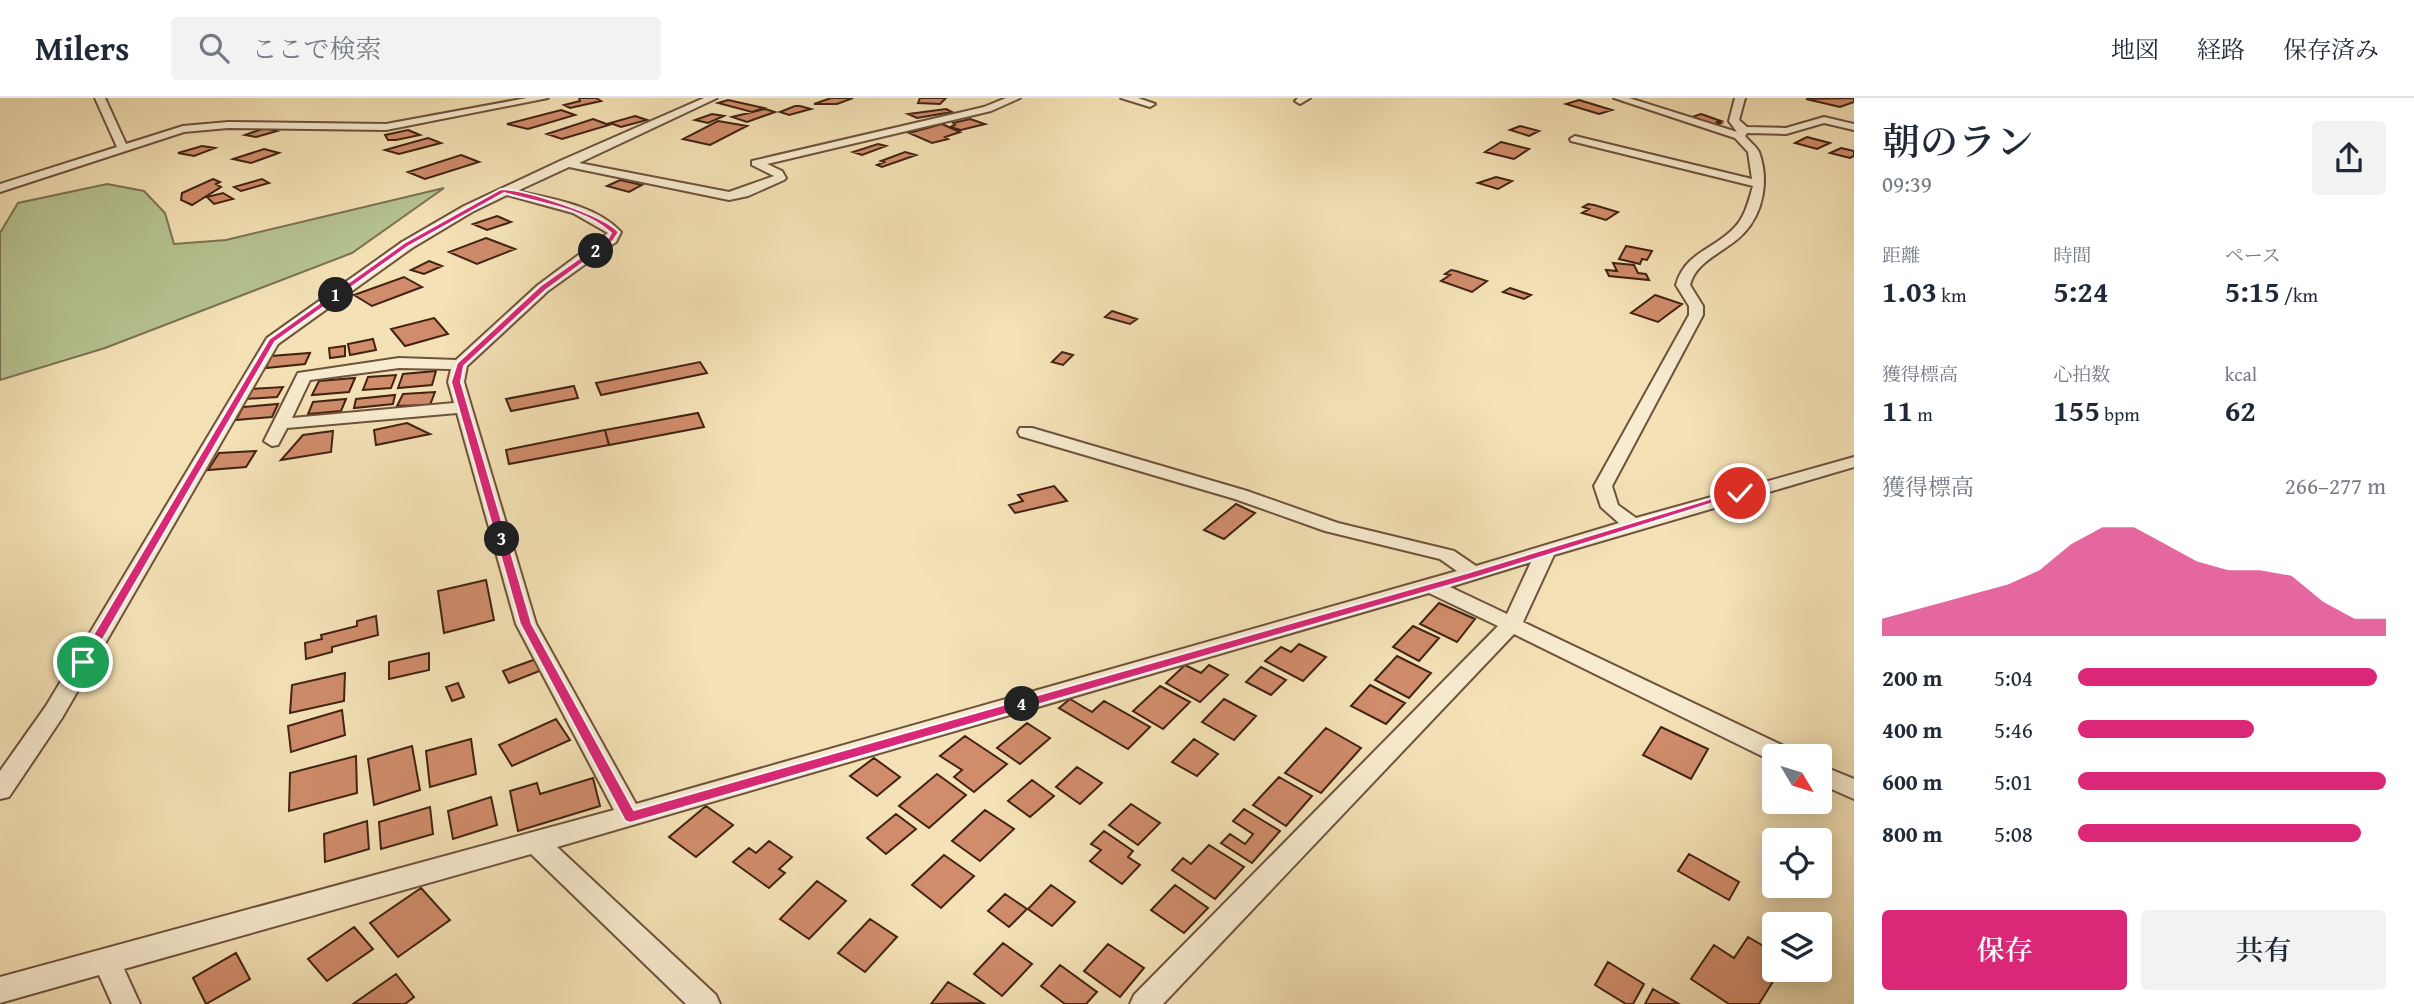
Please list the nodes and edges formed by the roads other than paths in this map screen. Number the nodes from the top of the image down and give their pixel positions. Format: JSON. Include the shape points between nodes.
{"nodes":[{"id":1,"x":100,"y":98,"type":"edge"},
{"id":2,"x":543,"y":98,"type":"edge"},
{"id":3,"x":712,"y":98,"type":"edge"},
{"id":4,"x":985,"y":98,"type":"edge"},
{"id":5,"x":1126,"y":98,"type":"edge"},
{"id":6,"x":1619,"y":98,"type":"edge"},
{"id":7,"x":1740,"y":98,"type":"edge"},
{"id":8,"x":1011,"y":101,"type":"edge"},
{"id":9,"x":1150,"y":104,"type":"dead end"},
{"id":10,"x":1854,"y":127,"type":"edge"},
{"id":11,"x":1742,"y":133,"type":"junction"},
{"id":12,"x":1575,"y":139,"type":"dead end"},
{"id":13,"x":122,"y":146,"type":"junction"},
{"id":14,"x":564,"y":163,"type":"junction"},
{"id":15,"x":1759,"y":184,"type":"junction"},
{"id":16,"x":0,"y":188,"type":"edge"},
{"id":17,"x":504,"y":191,"type":"junction"},
{"id":18,"x":460,"y":365,"type":"junction"},
{"id":19,"x":466,"y":407,"type":"junction"},
{"id":20,"x":281,"y":424,"type":"junction"},
{"id":21,"x":1026,"y":432,"type":"dead end"},
{"id":22,"x":272,"y":441,"type":"dead end"},
{"id":23,"x":1854,"y":462,"type":"edge"},
{"id":24,"x":1633,"y":525,"type":"junction"},
{"id":25,"x":1546,"y":551,"type":"junction"},
{"id":26,"x":1474,"y":574,"type":"junction"},
{"id":27,"x":1432,"y":586,"type":"junction"},
{"id":28,"x":1512,"y":624,"type":"junction"},
{"id":29,"x":1762,"y":745,"type":"edge"},
{"id":30,"x":1832,"y":780,"type":"edge"},
{"id":31,"x":0,"y":790,"type":"edge"},
{"id":32,"x":1854,"y":790,"type":"edge"},
{"id":33,"x":630,"y":817,"type":"junction"},
{"id":34,"x":536,"y":843,"type":"junction"},
{"id":35,"x":107,"y":961,"type":"junction"},
{"id":36,"x":0,"y":990,"type":"edge"},
{"id":37,"x":126,"y":1004,"type":"edge"},
{"id":38,"x":706,"y":1004,"type":"edge"},
{"id":39,"x":1144,"y":1004,"type":"edge"}],
"edges":[{"from":1,"to":13,"type":"street"},
{"from":2,"to":13,"type":"street","via":[[386,127],[201,126]]},
{"from":3,"to":14,"type":"street"},
{"from":4,"to":8,"type":"street"},
{"from":5,"to":9,"type":"street"},
{"from":6,"to":11,"type":"street"},
{"from":7,"to":11,"type":"street","via":[[1734,121]]},
{"from":8,"to":14,"type":"street","via":[[756,163],[779,173],[780,178],[729,196]]},
{"from":10,"to":11,"type":"street","via":[[1824,120],[1786,131]]},
{"from":11,"to":15,"type":"street","via":[[1753,151]]},
{"from":12,"to":15,"type":"street"},
{"from":13,"to":16,"type":"street"},
{"from":14,"to":17,"type":"street"},
{"from":15,"to":24,"type":"street","via":[[1739,230],[1687,270],[1683,285],[1696,306],[1696,315],[1604,486],[1609,507]]},
{"from":17,"to":18,"type":"street","via":[[582,213],[615,232],[543,288]]},
{"from":17,"to":31,"type":"street","via":[[407,244],[272,341],[54,712]]},
{"from":18,"to":19,"type":"street","via":[[456,382]]},
{"from":18,"to":20,"type":"street","via":[[399,363],[304,376]]},
{"from":19,"to":20,"type":"street"},
{"from":19,"to":33,"type":"street","via":[[526,624]]},
{"from":20,"to":22,"type":"street"},
{"from":21,"to":26,"type":"street","via":[[1241,495],[1332,527],[1447,555]]},
{"from":23,"to":24,"type":"street"},
{"from":24,"to":25,"type":"street"},
{"from":25,"to":26,"type":"street"},
{"from":25,"to":28,"type":"street"},
{"from":26,"to":27,"type":"street"},
{"from":27,"to":28,"type":"street"},
{"from":27,"to":33,"type":"street"},
{"from":28,"to":29,"type":"street"},
{"from":28,"to":39,"type":"street"},
{"from":30,"to":32,"type":"street"},
{"from":33,"to":34,"type":"street"},
{"from":34,"to":35,"type":"street"},
{"from":34,"to":38,"type":"street"},
{"from":35,"to":36,"type":"street"},
{"from":35,"to":37,"type":"street"}]}
